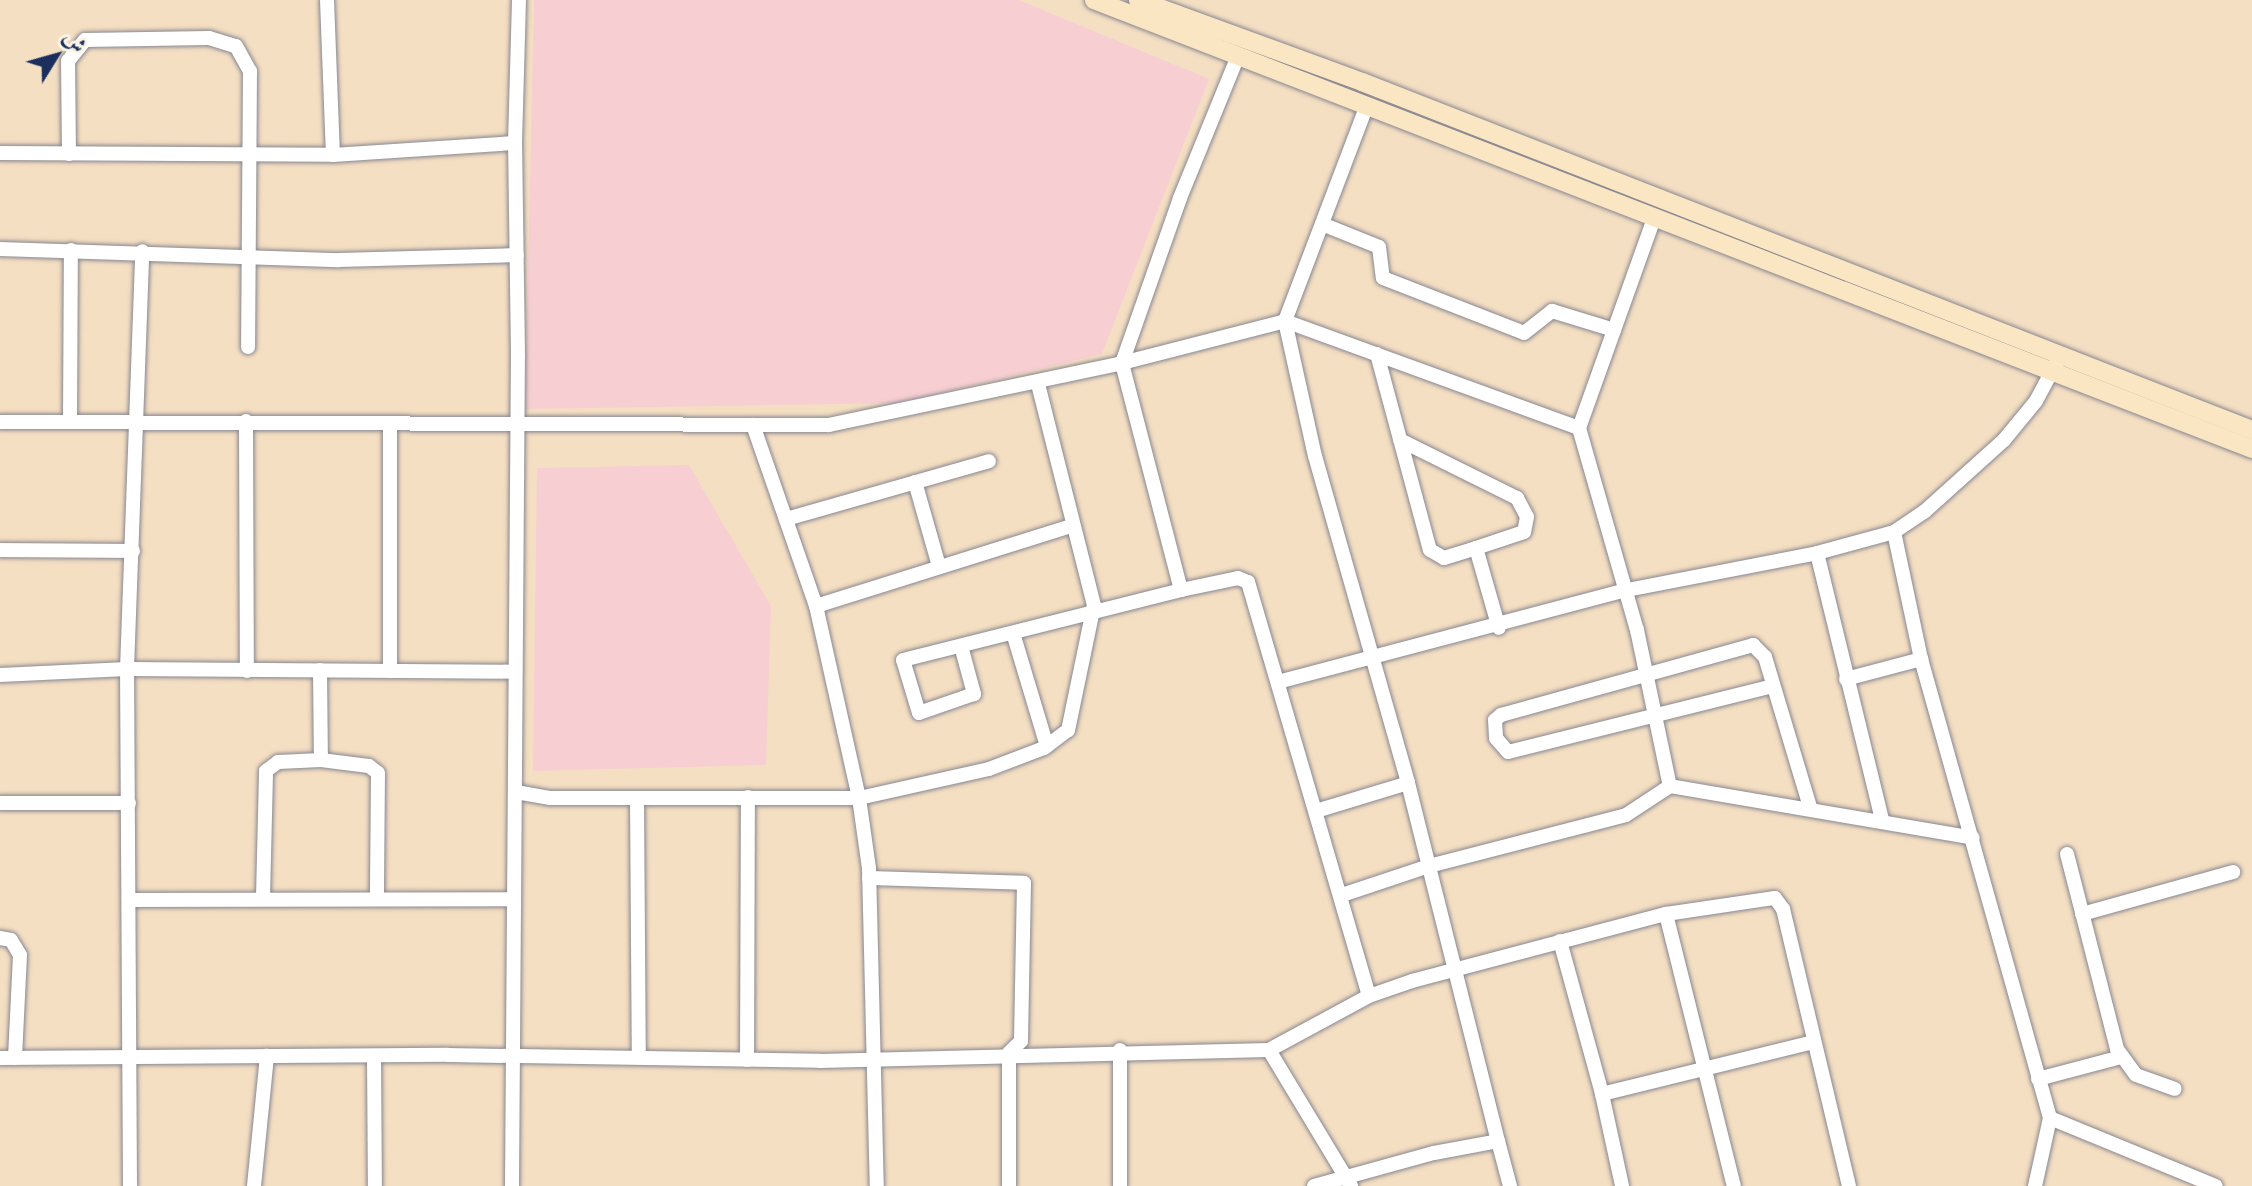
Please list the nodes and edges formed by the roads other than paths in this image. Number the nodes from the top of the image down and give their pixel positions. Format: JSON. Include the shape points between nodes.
{"nodes":[{"id":1,"x":327,"y":0,"type":"edge"},
{"id":2,"x":519,"y":0,"type":"edge"},
{"id":3,"x":1094,"y":0,"type":"edge"},
{"id":4,"x":1138,"y":0,"type":"edge"},
{"id":5,"x":1238,"y":56,"type":"junction"},
{"id":6,"x":1367,"y":105,"type":"junction"},
{"id":7,"x":515,"y":143,"type":"junction"},
{"id":8,"x":0,"y":153,"type":"edge"},
{"id":9,"x":69,"y":154,"type":"junction"},
{"id":10,"x":248,"y":155,"type":"junction"},
{"id":11,"x":333,"y":155,"type":"junction"},
{"id":12,"x":1654,"y":218,"type":"junction"},
{"id":13,"x":1322,"y":224,"type":"junction"},
{"id":14,"x":0,"y":249,"type":"edge"},
{"id":15,"x":71,"y":250,"type":"junction"},
{"id":16,"x":142,"y":251,"type":"junction"},
{"id":17,"x":247,"y":254,"type":"junction"},
{"id":18,"x":517,"y":255,"type":"junction"},
{"id":19,"x":1285,"y":321,"type":"junction"},
{"id":20,"x":1614,"y":330,"type":"junction"},
{"id":21,"x":248,"y":347,"type":"dead end"},
{"id":22,"x":1377,"y":354,"type":"junction"},
{"id":23,"x":2060,"y":356,"type":"junction"},
{"id":24,"x":1122,"y":363,"type":"junction"},
{"id":25,"x":2051,"y":375,"type":"junction"},
{"id":26,"x":1038,"y":384,"type":"junction"},
{"id":27,"x":70,"y":421,"type":"junction"},
{"id":28,"x":246,"y":421,"type":"junction"},
{"id":29,"x":516,"y":421,"type":"junction"},
{"id":30,"x":0,"y":422,"type":"edge"},
{"id":31,"x":136,"y":423,"type":"junction"},
{"id":32,"x":390,"y":425,"type":"junction"},
{"id":33,"x":753,"y":425,"type":"junction"},
{"id":34,"x":1579,"y":428,"type":"junction"},
{"id":35,"x":2252,"y":430,"type":"edge"},
{"id":36,"x":1400,"y":440,"type":"junction"},
{"id":37,"x":2252,"y":449,"type":"edge"},
{"id":38,"x":989,"y":461,"type":"dead end"},
{"id":39,"x":915,"y":482,"type":"junction"},
{"id":40,"x":786,"y":519,"type":"junction"},
{"id":41,"x":1071,"y":526,"type":"junction"},
{"id":42,"x":1894,"y":532,"type":"junction"},
{"id":43,"x":1476,"y":548,"type":"junction"},
{"id":44,"x":0,"y":550,"type":"edge"},
{"id":45,"x":133,"y":551,"type":"junction"},
{"id":46,"x":1817,"y":553,"type":"junction"},
{"id":47,"x":939,"y":566,"type":"junction"},
{"id":48,"x":1181,"y":590,"type":"junction"},
{"id":49,"x":1622,"y":591,"type":"junction"},
{"id":50,"x":816,"y":606,"type":"junction"},
{"id":51,"x":1093,"y":613,"type":"junction"},
{"id":52,"x":1499,"y":628,"type":"junction"},
{"id":53,"x":1013,"y":633,"type":"junction"},
{"id":54,"x":961,"y":646,"type":"junction"},
{"id":55,"x":1373,"y":658,"type":"junction"},
{"id":56,"x":1921,"y":659,"type":"junction"},
{"id":57,"x":127,"y":669,"type":"junction"},
{"id":58,"x":320,"y":670,"type":"junction"},
{"id":59,"x":247,"y":671,"type":"junction"},
{"id":60,"x":390,"y":671,"type":"junction"},
{"id":61,"x":512,"y":672,"type":"junction"},
{"id":62,"x":0,"y":675,"type":"edge"},
{"id":63,"x":1647,"y":678,"type":"junction"},
{"id":64,"x":1846,"y":679,"type":"junction"},
{"id":65,"x":1278,"y":682,"type":"junction"},
{"id":66,"x":1773,"y":686,"type":"junction"},
{"id":67,"x":1655,"y":718,"type":"junction"},
{"id":68,"x":1047,"y":746,"type":"junction"},
{"id":69,"x":321,"y":760,"type":"junction"},
{"id":70,"x":1408,"y":783,"type":"junction"},
{"id":71,"x":1670,"y":786,"type":"junction"},
{"id":72,"x":516,"y":792,"type":"junction"},
{"id":73,"x":748,"y":797,"type":"junction"},
{"id":74,"x":859,"y":798,"type":"junction"},
{"id":75,"x":637,"y":799,"type":"junction"},
{"id":76,"x":0,"y":803,"type":"edge"},
{"id":77,"x":129,"y":803,"type":"junction"},
{"id":78,"x":1810,"y":807,"type":"junction"},
{"id":79,"x":1316,"y":811,"type":"junction"},
{"id":80,"x":1882,"y":819,"type":"junction"},
{"id":81,"x":1973,"y":838,"type":"junction"},
{"id":82,"x":2067,"y":854,"type":"dead end"},
{"id":83,"x":1429,"y":866,"type":"junction"},
{"id":84,"x":2233,"y":872,"type":"dead end"},
{"id":85,"x":869,"y":878,"type":"junction"},
{"id":86,"x":1342,"y":895,"type":"junction"},
{"id":87,"x":263,"y":897,"type":"junction"},
{"id":88,"x":377,"y":899,"type":"junction"},
{"id":89,"x":513,"y":899,"type":"junction"},
{"id":90,"x":131,"y":900,"type":"junction"},
{"id":91,"x":1666,"y":914,"type":"junction"},
{"id":92,"x":2082,"y":914,"type":"junction"},
{"id":93,"x":0,"y":938,"type":"edge"},
{"id":94,"x":1560,"y":941,"type":"junction"},
{"id":95,"x":1454,"y":969,"type":"junction"},
{"id":96,"x":1369,"y":996,"type":"junction"},
{"id":97,"x":1813,"y":1042,"type":"junction"},
{"id":98,"x":1120,"y":1050,"type":"junction"},
{"id":99,"x":1269,"y":1050,"type":"junction"},
{"id":100,"x":1009,"y":1053,"type":"junction"},
{"id":101,"x":267,"y":1056,"type":"junction"},
{"id":102,"x":374,"y":1056,"type":"junction"},
{"id":103,"x":515,"y":1056,"type":"junction"},
{"id":104,"x":639,"y":1056,"type":"junction"},
{"id":105,"x":2121,"y":1057,"type":"junction"},
{"id":106,"x":8,"y":1058,"type":"edge"},
{"id":107,"x":747,"y":1060,"type":"junction"},
{"id":108,"x":874,"y":1060,"type":"junction"},
{"id":109,"x":130,"y":1061,"type":"junction"},
{"id":110,"x":1705,"y":1071,"type":"junction"},
{"id":111,"x":2038,"y":1079,"type":"junction"},
{"id":112,"x":2175,"y":1089,"type":"dead end"},
{"id":113,"x":1602,"y":1094,"type":"junction"},
{"id":114,"x":2050,"y":1118,"type":"junction"},
{"id":115,"x":1498,"y":1141,"type":"junction"},
{"id":116,"x":1348,"y":1181,"type":"edge"},
{"id":117,"x":130,"y":1186,"type":"edge"},
{"id":118,"x":254,"y":1186,"type":"edge"},
{"id":119,"x":375,"y":1186,"type":"edge"},
{"id":120,"x":512,"y":1186,"type":"edge"},
{"id":121,"x":877,"y":1186,"type":"edge"},
{"id":122,"x":1009,"y":1186,"type":"edge"},
{"id":123,"x":1120,"y":1186,"type":"edge"},
{"id":124,"x":1314,"y":1186,"type":"edge"},
{"id":125,"x":1510,"y":1186,"type":"edge"},
{"id":126,"x":1622,"y":1186,"type":"edge"},
{"id":127,"x":1734,"y":1186,"type":"edge"},
{"id":128,"x":1849,"y":1186,"type":"edge"},
{"id":129,"x":2035,"y":1186,"type":"edge"},
{"id":130,"x":2216,"y":1186,"type":"edge"}],
"edges":[{"from":1,"to":11,"type":"street"},
{"from":2,"to":7,"type":"street"},
{"from":3,"to":5,"type":"main road"},
{"from":4,"to":23,"type":"main road","via":[[1362,82]]},
{"from":5,"to":6,"type":"main road"},
{"from":5,"to":24,"type":"street","via":[[1180,198]]},
{"from":6,"to":12,"type":"main road"},
{"from":6,"to":13,"type":"street"},
{"from":7,"to":11,"type":"street"},
{"from":7,"to":18,"type":"street"},
{"from":8,"to":9,"type":"street"},
{"from":9,"to":10,"type":"street"},
{"from":9,"to":10,"type":"street","via":[[67,69],[74,49],[92,38],[147,36],[223,39],[245,57],[250,71]]},
{"from":10,"to":11,"type":"street"},
{"from":10,"to":17,"type":"street"},
{"from":12,"to":20,"type":"street"},
{"from":12,"to":25,"type":"main road"},
{"from":13,"to":19,"type":"street"},
{"from":13,"to":20,"type":"street","via":[[1379,247],[1383,278],[1524,333],[1552,311]]},
{"from":14,"to":15,"type":"street"},
{"from":15,"to":16,"type":"street"},
{"from":15,"to":27,"type":"street"},
{"from":16,"to":17,"type":"street"},
{"from":16,"to":31,"type":"street"},
{"from":17,"to":18,"type":"street","via":[[339,260]]},
{"from":17,"to":21,"type":"street"},
{"from":18,"to":29,"type":"street"},
{"from":19,"to":22,"type":"street"},
{"from":19,"to":24,"type":"street"},
{"from":19,"to":55,"type":"street","via":[[1315,456]]},
{"from":20,"to":34,"type":"street"},
{"from":22,"to":34,"type":"street"},
{"from":22,"to":36,"type":"street"},
{"from":23,"to":25,"type":"street"},
{"from":23,"to":35,"type":"main road"},
{"from":24,"to":26,"type":"street","via":[[1083,367]]},
{"from":24,"to":48,"type":"street"},
{"from":25,"to":37,"type":"main road"},
{"from":25,"to":42,"type":"street","via":[[2004,440]]},
{"from":26,"to":33,"type":"street","via":[[829,425]]},
{"from":26,"to":41,"type":"street"},
{"from":27,"to":30,"type":"street"},
{"from":27,"to":31,"type":"street"},
{"from":28,"to":31,"type":"street"},
{"from":28,"to":32,"type":"street"},
{"from":28,"to":59,"type":"street"},
{"from":29,"to":32,"type":"street"},
{"from":29,"to":33,"type":"street"},
{"from":29,"to":61,"type":"street"},
{"from":31,"to":45,"type":"street"},
{"from":32,"to":60,"type":"street"},
{"from":33,"to":40,"type":"street"},
{"from":34,"to":49,"type":"street","via":[[1603,499]]},
{"from":36,"to":43,"type":"street","via":[[1433,554],[1444,558]]},
{"from":36,"to":43,"type":"street","via":[[1517,498],[1527,517],[1524,532]]},
{"from":38,"to":39,"type":"street"},
{"from":39,"to":40,"type":"street"},
{"from":39,"to":47,"type":"street"},
{"from":40,"to":50,"type":"street"},
{"from":41,"to":47,"type":"street"},
{"from":41,"to":51,"type":"street"},
{"from":42,"to":46,"type":"street"},
{"from":42,"to":56,"type":"street"},
{"from":43,"to":52,"type":"street"},
{"from":44,"to":45,"type":"street"},
{"from":45,"to":57,"type":"street"},
{"from":46,"to":49,"type":"street"},
{"from":46,"to":64,"type":"street"},
{"from":47,"to":50,"type":"street"},
{"from":48,"to":51,"type":"street"},
{"from":48,"to":65,"type":"street","via":[[1238,578],[1248,582]]},
{"from":49,"to":52,"type":"street"},
{"from":49,"to":63,"type":"street"},
{"from":50,"to":74,"type":"street"},
{"from":51,"to":53,"type":"street"},
{"from":51,"to":68,"type":"street","via":[[1068,730]]},
{"from":52,"to":55,"type":"street"},
{"from":53,"to":54,"type":"street"},
{"from":53,"to":68,"type":"street"},
{"from":54,"to":54,"type":"street","via":[[903,660],[919,713],[974,694]]},
{"from":55,"to":65,"type":"street"},
{"from":55,"to":70,"type":"street"},
{"from":56,"to":64,"type":"street"},
{"from":56,"to":81,"type":"street"},
{"from":57,"to":59,"type":"street"},
{"from":57,"to":62,"type":"street"},
{"from":57,"to":77,"type":"street"},
{"from":58,"to":59,"type":"street"},
{"from":58,"to":60,"type":"street"},
{"from":58,"to":69,"type":"street"},
{"from":60,"to":61,"type":"street"},
{"from":61,"to":72,"type":"street"},
{"from":63,"to":66,"type":"street","via":[[1753,645],[1765,657]]},
{"from":63,"to":67,"type":"street"},
{"from":63,"to":67,"type":"street","via":[[1501,715],[1495,720],[1496,738],[1508,752]]},
{"from":64,"to":80,"type":"street"},
{"from":65,"to":79,"type":"street"},
{"from":66,"to":67,"type":"street"},
{"from":66,"to":78,"type":"street"},
{"from":67,"to":71,"type":"street"},
{"from":68,"to":74,"type":"street","via":[[989,769]]},
{"from":69,"to":87,"type":"street","via":[[278,762],[266,771]]},
{"from":69,"to":88,"type":"street","via":[[369,766],[378,773]]},
{"from":70,"to":79,"type":"street"},
{"from":70,"to":83,"type":"street"},
{"from":71,"to":78,"type":"street"},
{"from":71,"to":83,"type":"street","via":[[1626,815]]},
{"from":72,"to":75,"type":"street"},
{"from":72,"to":89,"type":"street"},
{"from":73,"to":74,"type":"street"},
{"from":73,"to":75,"type":"street"},
{"from":73,"to":107,"type":"street"},
{"from":74,"to":85,"type":"street"},
{"from":75,"to":104,"type":"street"},
{"from":76,"to":77,"type":"street"},
{"from":77,"to":90,"type":"street"},
{"from":78,"to":80,"type":"street"},
{"from":79,"to":86,"type":"street"},
{"from":80,"to":81,"type":"street"},
{"from":81,"to":111,"type":"street"},
{"from":82,"to":92,"type":"street"},
{"from":83,"to":86,"type":"street"},
{"from":83,"to":95,"type":"street"},
{"from":84,"to":92,"type":"street"},
{"from":85,"to":100,"type":"street","via":[[1024,883],[1021,1041]]},
{"from":85,"to":108,"type":"street"},
{"from":86,"to":96,"type":"street"},
{"from":87,"to":88,"type":"street"},
{"from":87,"to":90,"type":"street"},
{"from":88,"to":89,"type":"street"},
{"from":89,"to":103,"type":"street"},
{"from":90,"to":109,"type":"street"},
{"from":91,"to":94,"type":"street"},
{"from":91,"to":97,"type":"street","via":[[1775,898],[1783,909]]},
{"from":91,"to":110,"type":"street"},
{"from":92,"to":105,"type":"street"},
{"from":93,"to":106,"type":"street","via":[[11,940],[20,955]]},
{"from":94,"to":95,"type":"street"},
{"from":94,"to":113,"type":"street"},
{"from":95,"to":96,"type":"street"},
{"from":95,"to":115,"type":"street"},
{"from":96,"to":99,"type":"street"},
{"from":97,"to":110,"type":"street"},
{"from":97,"to":128,"type":"street"},
{"from":98,"to":99,"type":"street"},
{"from":98,"to":100,"type":"street"},
{"from":98,"to":123,"type":"street"},
{"from":99,"to":116,"type":"street"},
{"from":100,"to":108,"type":"street"},
{"from":100,"to":122,"type":"street"},
{"from":101,"to":102,"type":"street"},
{"from":101,"to":109,"type":"street"},
{"from":101,"to":118,"type":"street"},
{"from":102,"to":103,"type":"street"},
{"from":102,"to":119,"type":"street"},
{"from":103,"to":104,"type":"street"},
{"from":103,"to":120,"type":"street"},
{"from":104,"to":107,"type":"street"},
{"from":105,"to":111,"type":"street"},
{"from":105,"to":112,"type":"street","via":[[2136,1075]]},
{"from":106,"to":109,"type":"street"},
{"from":107,"to":108,"type":"street"},
{"from":108,"to":121,"type":"street"},
{"from":109,"to":117,"type":"street"},
{"from":110,"to":113,"type":"street"},
{"from":110,"to":127,"type":"street"},
{"from":111,"to":114,"type":"street"},
{"from":113,"to":126,"type":"street"},
{"from":114,"to":129,"type":"street"},
{"from":114,"to":130,"type":"street"},
{"from":115,"to":116,"type":"street"},
{"from":115,"to":125,"type":"street"},
{"from":116,"to":124,"type":"street"}]}
